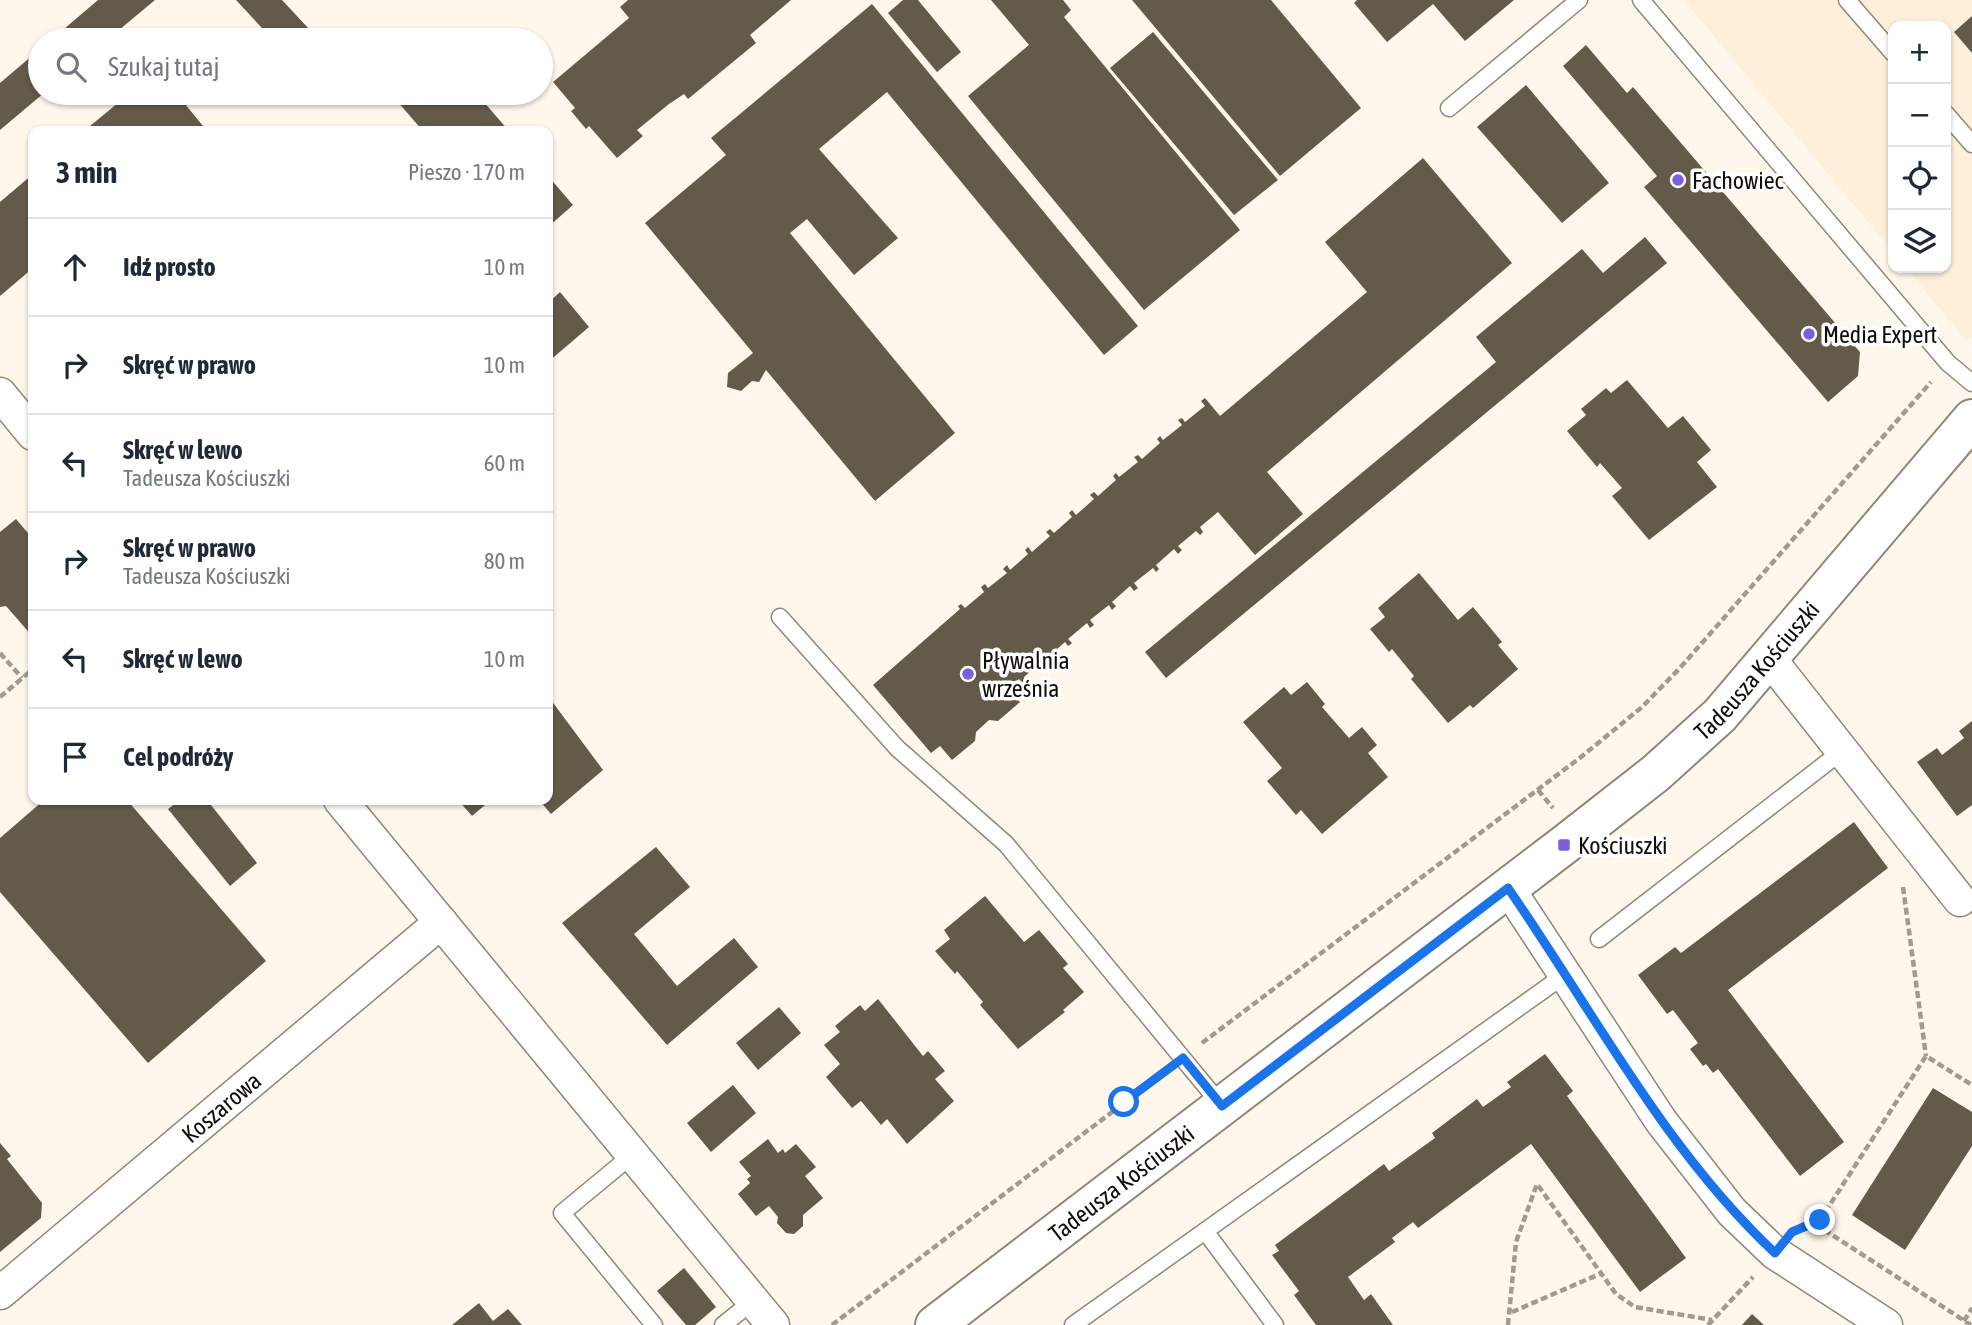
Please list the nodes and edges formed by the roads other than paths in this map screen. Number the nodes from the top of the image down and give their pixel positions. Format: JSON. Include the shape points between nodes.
{"nodes":[{"id":1,"x":1579,"y":0,"type":"edge"},
{"id":2,"x":1640,"y":0,"type":"edge"},
{"id":3,"x":1847,"y":0,"type":"edge"},
{"id":4,"x":1888,"y":47,"type":"edge"},
{"id":5,"x":1450,"y":108,"type":"dead end"},
{"id":6,"x":1951,"y":120,"type":"edge"},
{"id":7,"x":1972,"y":144,"type":"edge"},
{"id":8,"x":1972,"y":383,"type":"edge"},
{"id":9,"x":0,"y":394,"type":"edge"},
{"id":10,"x":1972,"y":419,"type":"edge"},
{"id":11,"x":28,"y":428,"type":"edge"},
{"id":12,"x":780,"y":617,"type":"dead end"},
{"id":13,"x":1769,"y":658,"type":"junction"},
{"id":14,"x":1842,"y":751,"type":"junction"},
{"id":15,"x":344,"y":805,"type":"edge"},
{"id":16,"x":1508,"y":888,"type":"junction"},
{"id":17,"x":1968,"y":902,"type":"edge"},
{"id":18,"x":441,"y":922,"type":"junction"},
{"id":19,"x":1599,"y":939,"type":"dead end"},
{"id":20,"x":1566,"y":974,"type":"junction"},
{"id":21,"x":1222,"y":1106,"type":"junction"},
{"id":22,"x":632,"y":1155,"type":"junction"},
{"id":23,"x":1205,"y":1231,"type":"junction"},
{"id":24,"x":0,"y":1293,"type":"edge"},
{"id":25,"x":753,"y":1301,"type":"junction"},
{"id":26,"x":654,"y":1325,"type":"edge"},
{"id":27,"x":723,"y":1325,"type":"edge"},
{"id":28,"x":773,"y":1325,"type":"edge"},
{"id":29,"x":934,"y":1325,"type":"edge"},
{"id":30,"x":1073,"y":1325,"type":"edge"},
{"id":31,"x":1275,"y":1325,"type":"edge"},
{"id":32,"x":1886,"y":1325,"type":"edge"}],
"edges":[{"from":1,"to":5,"type":"lane"},
{"from":2,"to":8,"type":"lane","via":[[1948,363]]},
{"from":3,"to":4,"type":"lane"},
{"from":6,"to":7,"type":"lane"},
{"from":9,"to":11,"type":"street"},
{"from":10,"to":13,"type":"street","name":"Tadeusza Kościuszki"},
{"from":12,"to":21,"type":"lane","via":[[897,748],[1006,844]]},
{"from":13,"to":14,"type":"street"},
{"from":13,"to":16,"type":"street","name":"Tadeusza Kościuszki","via":[[1683,750]]},
{"from":14,"to":17,"type":"street"},
{"from":14,"to":19,"type":"lane"},
{"from":15,"to":18,"type":"street"},
{"from":16,"to":20,"type":"street"},
{"from":16,"to":21,"type":"street","name":"Tadeusza Kościuszki"},
{"from":18,"to":22,"type":"street"},
{"from":18,"to":24,"type":"street","name":"Koszarowa"},
{"from":20,"to":23,"type":"lane"},
{"from":20,"to":32,"type":"street","via":[[1661,1121],[1732,1212],[1775,1253]]},
{"from":21,"to":29,"type":"street","name":"Tadeusza Kościuszki"},
{"from":22,"to":25,"type":"street"},
{"from":22,"to":26,"type":"lane","via":[[562,1213]]},
{"from":23,"to":30,"type":"lane"},
{"from":23,"to":31,"type":"lane"},
{"from":25,"to":27,"type":"lane"},
{"from":25,"to":28,"type":"street"}]}
